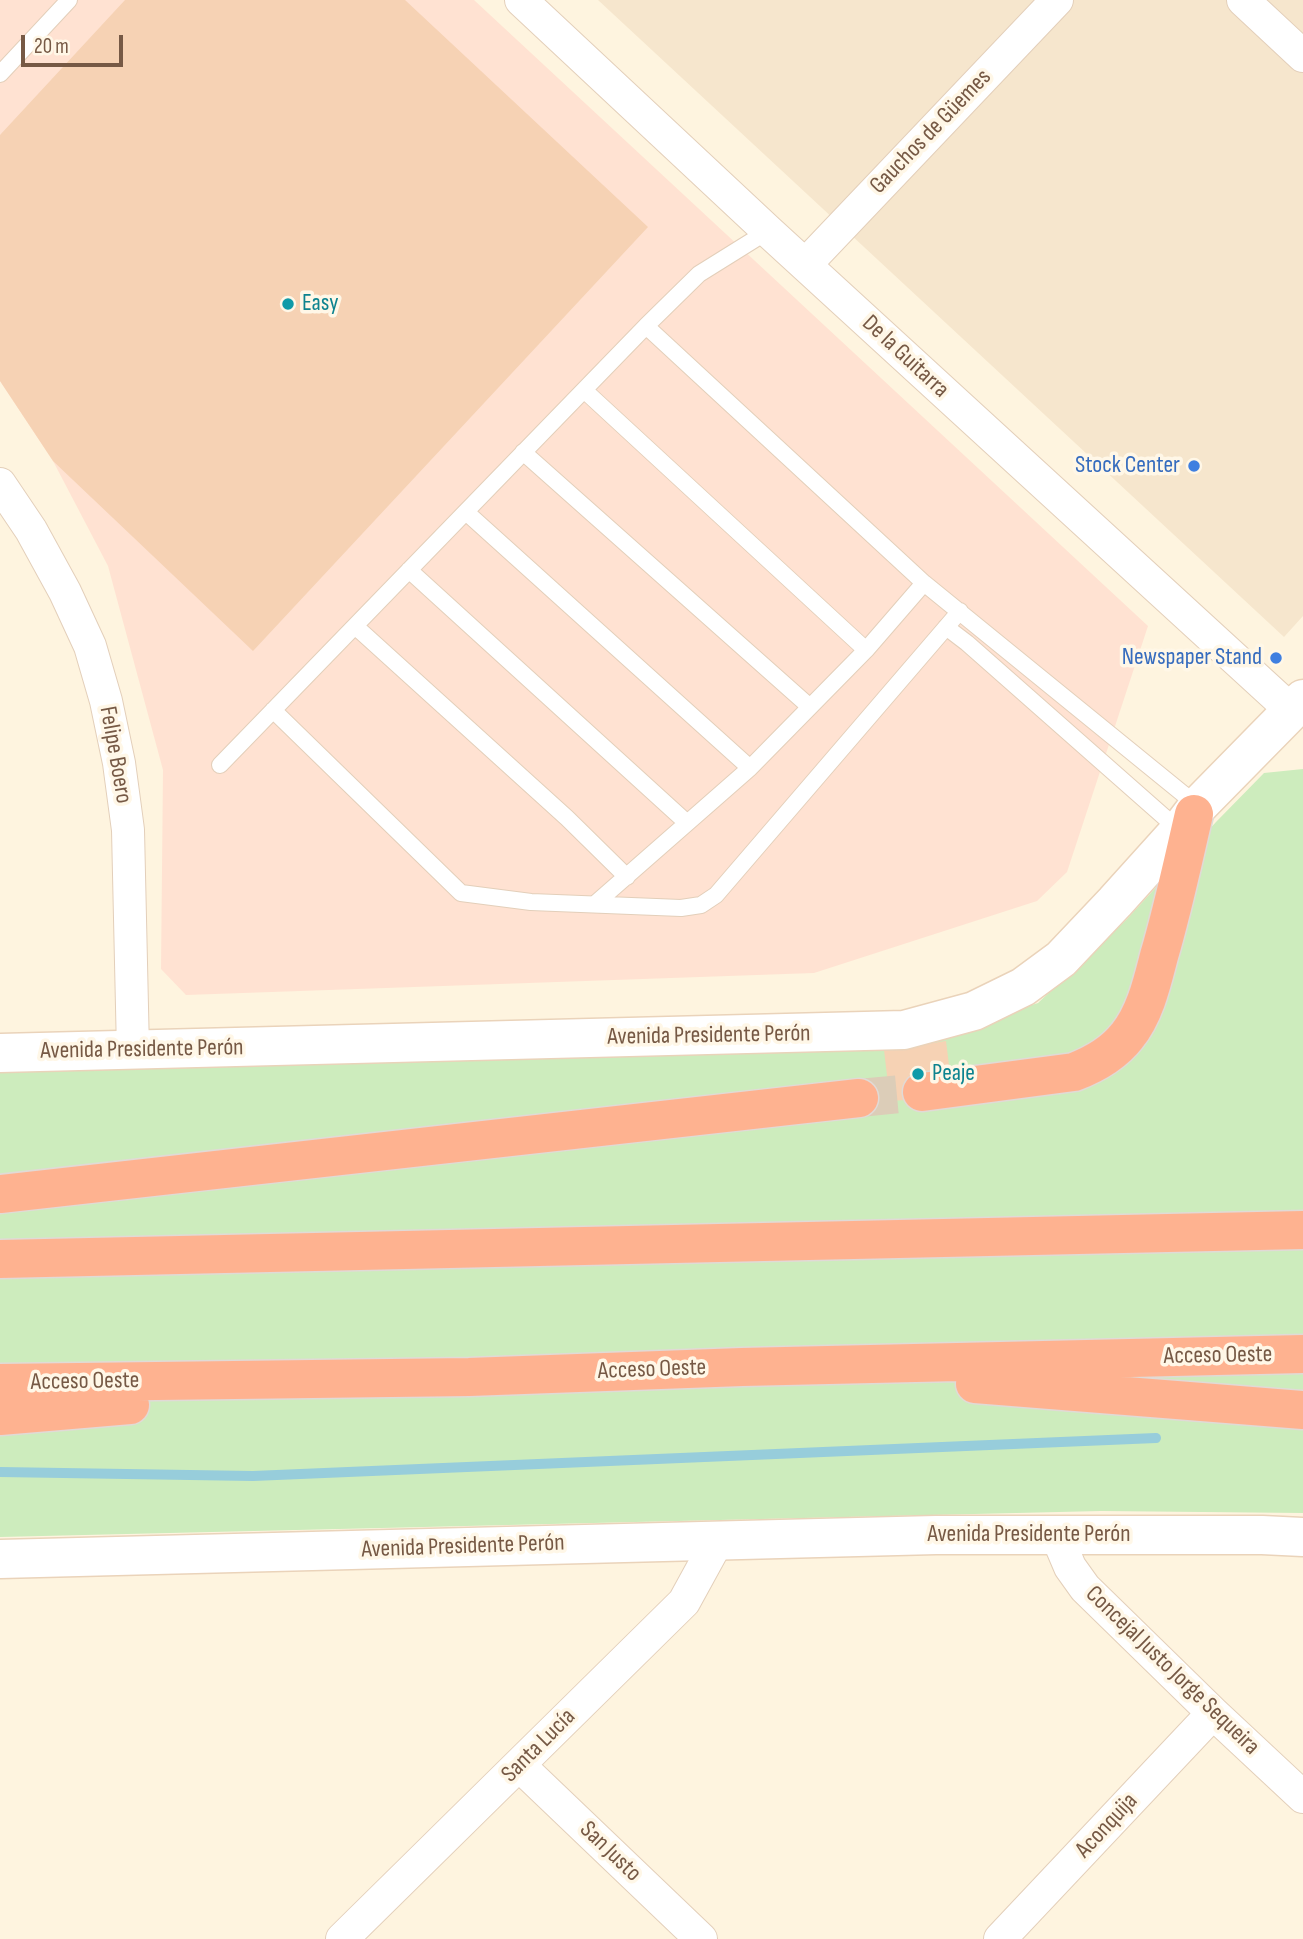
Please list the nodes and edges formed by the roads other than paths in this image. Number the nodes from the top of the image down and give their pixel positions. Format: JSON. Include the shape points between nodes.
{"nodes":[{"id":1,"x":69,"y":0,"type":"edge"},
{"id":2,"x":521,"y":0,"type":"edge"},
{"id":3,"x":1057,"y":0,"type":"edge"},
{"id":4,"x":1243,"y":0,"type":"edge"},
{"id":5,"x":1303,"y":56,"type":"edge"},
{"id":6,"x":0,"y":74,"type":"edge"},
{"id":7,"x":768,"y":231,"type":"junction"},
{"id":8,"x":805,"y":265,"type":"junction"},
{"id":9,"x":646,"y":326,"type":"junction"},
{"id":10,"x":584,"y":390,"type":"junction"},
{"id":11,"x":523,"y":452,"type":"junction"},
{"id":12,"x":0,"y":484,"type":"edge"},
{"id":13,"x":466,"y":512,"type":"junction"},
{"id":14,"x":409,"y":570,"type":"junction"},
{"id":15,"x":925,"y":583,"type":"junction"},
{"id":16,"x":960,"y":611,"type":"junction"},
{"id":17,"x":355,"y":626,"type":"junction"},
{"id":18,"x":946,"y":628,"type":"junction"},
{"id":19,"x":866,"y":650,"type":"junction"},
{"id":20,"x":810,"y":707,"type":"junction"},
{"id":21,"x":1299,"y":709,"type":"edge"},
{"id":22,"x":273,"y":710,"type":"junction"},
{"id":23,"x":220,"y":765,"type":"dead end"},
{"id":24,"x":750,"y":768,"type":"junction"},
{"id":25,"x":1190,"y":817,"type":"junction"},
{"id":26,"x":686,"y":822,"type":"junction"},
{"id":27,"x":627,"y":877,"type":"junction"},
{"id":28,"x":596,"y":903,"type":"junction"},
{"id":29,"x":133,"y":1051,"type":"junction"},
{"id":30,"x":0,"y":1053,"type":"edge"},
{"id":31,"x":922,"y":1092,"type":"tunnel mouth"},
{"id":32,"x":859,"y":1098,"type":"tunnel mouth"},
{"id":33,"x":0,"y":1194,"type":"edge"},
{"id":34,"x":1303,"y":1230,"type":"edge"},
{"id":35,"x":0,"y":1259,"type":"edge"},
{"id":36,"x":1303,"y":1354,"type":"edge"},
{"id":37,"x":743,"y":1367,"type":"junction"},
{"id":38,"x":470,"y":1377,"type":"junction"},
{"id":39,"x":0,"y":1383,"type":"edge"},
{"id":40,"x":1303,"y":1410,"type":"edge"},
{"id":41,"x":0,"y":1416,"type":"edge"},
{"id":42,"x":1056,"y":1534,"type":"junction"},
{"id":43,"x":1303,"y":1537,"type":"edge"},
{"id":44,"x":718,"y":1540,"type":"junction"},
{"id":45,"x":0,"y":1559,"type":"edge"},
{"id":46,"x":1213,"y":1713,"type":"junction"},
{"id":47,"x":520,"y":1766,"type":"junction"},
{"id":48,"x":1303,"y":1797,"type":"edge"},
{"id":49,"x":342,"y":1939,"type":"edge"},
{"id":50,"x":701,"y":1939,"type":"edge"},
{"id":51,"x":1000,"y":1939,"type":"edge"}],
"edges":[{"from":1,"to":6,"type":"lane"},
{"from":2,"to":7,"type":"street","name":"De la Guitarra"},
{"from":3,"to":8,"type":"street","name":"Gauchos de Güemes"},
{"from":4,"to":5,"type":"street"},
{"from":7,"to":8,"type":"street","name":"De la Guitarra"},
{"from":7,"to":9,"type":"lane","via":[[699,274]]},
{"from":8,"to":21,"type":"street","name":"De la Guitarra"},
{"from":9,"to":10,"type":"lane"},
{"from":9,"to":15,"type":"lane"},
{"from":10,"to":11,"type":"lane"},
{"from":10,"to":19,"type":"lane"},
{"from":11,"to":13,"type":"lane"},
{"from":11,"to":20,"type":"lane"},
{"from":12,"to":29,"type":"street","name":"Felipe Boero","via":[[65,592],[90,646],[106,701],[128,830]]},
{"from":13,"to":14,"type":"lane"},
{"from":13,"to":24,"type":"lane"},
{"from":14,"to":17,"type":"lane"},
{"from":14,"to":26,"type":"lane"},
{"from":15,"to":16,"type":"lane"},
{"from":15,"to":19,"type":"lane"},
{"from":16,"to":18,"type":"lane"},
{"from":16,"to":25,"type":"lane"},
{"from":17,"to":22,"type":"lane"},
{"from":17,"to":27,"type":"lane"},
{"from":18,"to":25,"type":"lane"},
{"from":18,"to":28,"type":"lane","via":[[716,895],[701,905],[681,908]]},
{"from":19,"to":20,"type":"lane"},
{"from":20,"to":24,"type":"lane"},
{"from":21,"to":25,"type":"street","name":"Avenida Presidente Perón"},
{"from":22,"to":23,"type":"lane"},
{"from":22,"to":28,"type":"lane","via":[[461,892],[531,902]]},
{"from":24,"to":26,"type":"lane"},
{"from":25,"to":29,"type":"street","name":"Avenida Presidente Perón","via":[[1060,959],[1023,987],[974,1011],[904,1030]]},
{"from":25,"to":31,"type":"highway","via":[[1151,987],[1129,1034],[1114,1051],[1074,1072]]},
{"from":26,"to":27,"type":"lane"},
{"from":27,"to":28,"type":"lane"},
{"from":29,"to":30,"type":"street","name":"Avenida Presidente Perón"},
{"from":32,"to":33,"type":"highway"},
{"from":34,"to":35,"type":"highway"},
{"from":36,"to":37,"type":"highway","name":"Acceso Oeste"},
{"from":37,"to":38,"type":"highway","name":"Acceso Oeste"},
{"from":37,"to":40,"type":"highway"},
{"from":38,"to":39,"type":"highway","name":"Acceso Oeste"},
{"from":38,"to":41,"type":"highway"},
{"from":42,"to":43,"type":"street","name":"Avenida Presidente Perón"},
{"from":42,"to":44,"type":"street","name":"Avenida Presidente Perón"},
{"from":42,"to":46,"type":"street","name":"Concejal Justo Jorge Sequeira","via":[[1085,1588]]},
{"from":44,"to":45,"type":"street","name":"Avenida Presidente Perón"},
{"from":44,"to":47,"type":"street","name":"Santa Lucía","via":[[684,1602]]},
{"from":46,"to":48,"type":"street","name":"Concejal Justo Jorge Sequeira"},
{"from":46,"to":51,"type":"street","name":"Aconquija"},
{"from":47,"to":49,"type":"street","name":"Santa Lucía"},
{"from":47,"to":50,"type":"street","name":"San Justo"}]}
